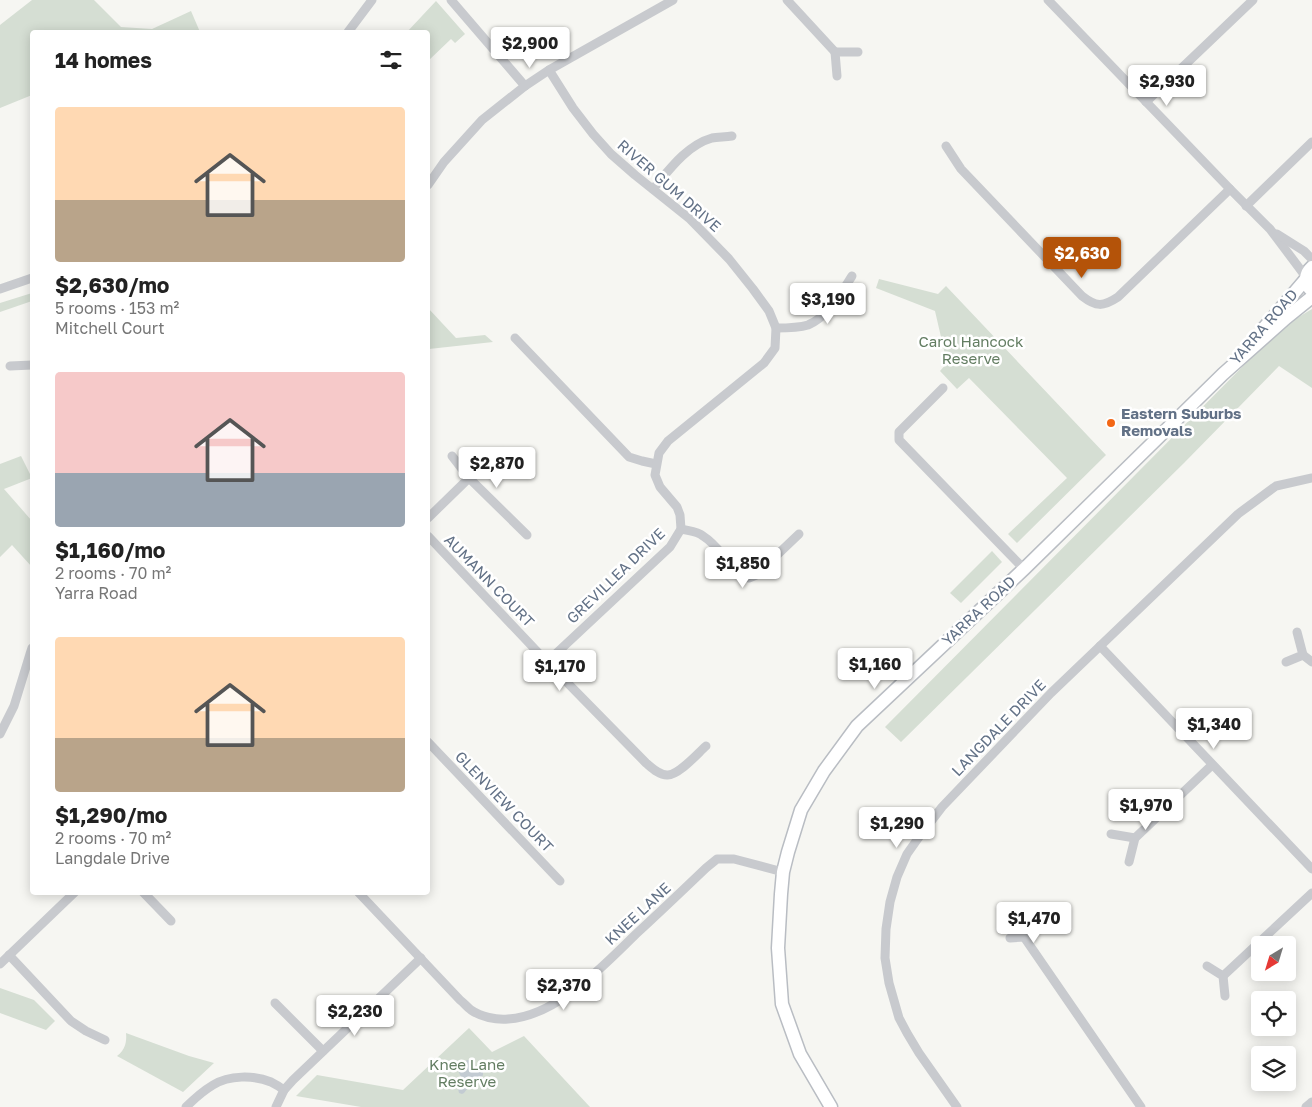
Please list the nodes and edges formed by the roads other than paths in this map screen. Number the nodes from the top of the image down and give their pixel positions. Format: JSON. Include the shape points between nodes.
{"nodes":[{"id":1,"x":372,"y":0,"type":"edge"},
{"id":2,"x":451,"y":0,"type":"edge"},
{"id":3,"x":673,"y":0,"type":"edge"},
{"id":4,"x":787,"y":0,"type":"edge"},
{"id":5,"x":1048,"y":0,"type":"edge"},
{"id":6,"x":1253,"y":0,"type":"edge"},
{"id":7,"x":350,"y":30,"type":"edge"},
{"id":8,"x":835,"y":52,"type":"junction"},
{"id":9,"x":858,"y":52,"type":"dead end"},
{"id":10,"x":549,"y":70,"type":"junction"},
{"id":11,"x":837,"y":76,"type":"dead end"},
{"id":12,"x":525,"y":86,"type":"junction"},
{"id":13,"x":1146,"y":102,"type":"junction"},
{"id":14,"x":732,"y":136,"type":"dead end"},
{"id":15,"x":1312,"y":142,"type":"edge"},
{"id":16,"x":946,"y":146,"type":"dead end"},
{"id":17,"x":430,"y":182,"type":"edge"},
{"id":18,"x":653,"y":189,"type":"junction"},
{"id":19,"x":1230,"y":189,"type":"junction"},
{"id":20,"x":1246,"y":206,"type":"junction"},
{"id":21,"x":1270,"y":229,"type":"junction"},
{"id":22,"x":1312,"y":259,"type":"edge"},
{"id":23,"x":1308,"y":274,"type":"edge"},
{"id":24,"x":852,"y":276,"type":"dead end"},
{"id":25,"x":30,"y":279,"type":"edge"},
{"id":26,"x":0,"y":289,"type":"edge"},
{"id":27,"x":1312,"y":291,"type":"edge"},
{"id":28,"x":1312,"y":298,"type":"edge"},
{"id":29,"x":776,"y":328,"type":"junction"},
{"id":30,"x":514,"y":338,"type":"dead end"},
{"id":31,"x":30,"y":365,"type":"edge"},
{"id":32,"x":10,"y":366,"type":"dead end"},
{"id":33,"x":1223,"y":374,"type":"junction"},
{"id":34,"x":943,"y":388,"type":"dead end"},
{"id":35,"x":452,"y":456,"type":"dead end"},
{"id":36,"x":656,"y":464,"type":"junction"},
{"id":37,"x":470,"y":478,"type":"junction"},
{"id":38,"x":1312,"y":478,"type":"edge"},
{"id":39,"x":430,"y":516,"type":"edge"},
{"id":40,"x":681,"y":529,"type":"junction"},
{"id":41,"x":798,"y":534,"type":"dead end"},
{"id":42,"x":527,"y":535,"type":"dead end"},
{"id":43,"x":430,"y":538,"type":"edge"},
{"id":44,"x":1024,"y":569,"type":"junction"},
{"id":45,"x":1297,"y":632,"type":"dead end"},
{"id":46,"x":1100,"y":646,"type":"junction"},
{"id":47,"x":30,"y":654,"type":"edge"},
{"id":48,"x":1304,"y":655,"type":"junction"},
{"id":49,"x":547,"y":662,"type":"junction"},
{"id":50,"x":1286,"y":662,"type":"dead end"},
{"id":51,"x":1312,"y":662,"type":"edge"},
{"id":52,"x":0,"y":734,"type":"edge"},
{"id":53,"x":430,"y":744,"type":"edge"},
{"id":54,"x":706,"y":746,"type":"dead end"},
{"id":55,"x":1212,"y":765,"type":"junction"},
{"id":56,"x":1111,"y":834,"type":"dead end"},
{"id":57,"x":1135,"y":838,"type":"junction"},
{"id":58,"x":1129,"y":862,"type":"dead end"},
{"id":59,"x":1312,"y":869,"type":"edge"},
{"id":60,"x":783,"y":872,"type":"junction"},
{"id":61,"x":560,"y":881,"type":"dead end"},
{"id":62,"x":1312,"y":893,"type":"edge"},
{"id":63,"x":73,"y":895,"type":"edge"},
{"id":64,"x":147,"y":895,"type":"edge"},
{"id":65,"x":361,"y":895,"type":"edge"},
{"id":66,"x":1029,"y":916,"type":"dead end"},
{"id":67,"x":171,"y":921,"type":"dead end"},
{"id":68,"x":1024,"y":937,"type":"junction"},
{"id":69,"x":1010,"y":938,"type":"dead end"},
{"id":70,"x":9,"y":956,"type":"junction"},
{"id":71,"x":421,"y":958,"type":"junction"},
{"id":72,"x":0,"y":964,"type":"edge"},
{"id":73,"x":1207,"y":966,"type":"dead end"},
{"id":74,"x":1223,"y":976,"type":"junction"},
{"id":75,"x":1225,"y":996,"type":"dead end"},
{"id":76,"x":275,"y":1003,"type":"dead end"},
{"id":77,"x":105,"y":1040,"type":"dead end"},
{"id":78,"x":323,"y":1051,"type":"junction"},
{"id":79,"x":284,"y":1090,"type":"junction"},
{"id":80,"x":1312,"y":1102,"type":"edge"},
{"id":81,"x":827,"y":1106,"type":"edge"},
{"id":82,"x":186,"y":1107,"type":"edge"},
{"id":83,"x":276,"y":1107,"type":"edge"},
{"id":84,"x":956,"y":1107,"type":"edge"},
{"id":85,"x":1141,"y":1107,"type":"edge"},
{"id":86,"x":1306,"y":1107,"type":"edge"}],
"edges":[{"from":1,"to":7,"type":"street"},
{"from":2,"to":12,"type":"street"},
{"from":3,"to":10,"type":"street"},
{"from":4,"to":8,"type":"street"},
{"from":5,"to":13,"type":"street"},
{"from":6,"to":13,"type":"street"},
{"from":8,"to":9,"type":"street"},
{"from":8,"to":11,"type":"street"},
{"from":10,"to":12,"type":"street"},
{"from":10,"to":18,"type":"street","name":"RIVER GUM DRIVE","via":[[593,134],[611,154]]},
{"from":12,"to":17,"type":"street","via":[[482,120]]},
{"from":13,"to":19,"type":"street"},
{"from":14,"to":18,"type":"street","via":[[712,138],[697,145],[677,161]]},
{"from":15,"to":20,"type":"street"},
{"from":16,"to":19,"type":"street","via":[[961,170],[1082,296],[1096,304],[1110,303],[1118,298]]},
{"from":18,"to":29,"type":"street","name":"RIVER GUM DRIVE","via":[[690,219],[729,260],[753,289]]},
{"from":19,"to":20,"type":"street"},
{"from":20,"to":21,"type":"street"},
{"from":21,"to":22,"type":"street"},
{"from":21,"to":23,"type":"street"},
{"from":23,"to":27,"type":"main road","via":[[1308,287]]},
{"from":23,"to":33,"type":"main road","name":"YARRA ROAD"},
{"from":24,"to":29,"type":"street","via":[[820,317],[797,327]]},
{"from":25,"to":26,"type":"street"},
{"from":28,"to":33,"type":"main road","name":"YARRA ROAD"},
{"from":29,"to":36,"type":"street","via":[[775,348],[764,363],[668,441]]},
{"from":30,"to":36,"type":"street","via":[[629,457]]},
{"from":31,"to":32,"type":"street"},
{"from":33,"to":44,"type":"main road","name":"YARRA ROAD"},
{"from":34,"to":44,"type":"street","via":[[899,432],[899,440]]},
{"from":35,"to":37,"type":"street"},
{"from":36,"to":40,"type":"street","via":[[657,481],[677,507]]},
{"from":37,"to":39,"type":"street"},
{"from":37,"to":42,"type":"street"},
{"from":38,"to":46,"type":"street","name":"LANGDALE DRIVE","via":[[1276,486],[1238,514]]},
{"from":40,"to":41,"type":"street","via":[[702,535],[741,575],[749,578]]},
{"from":40,"to":49,"type":"street","name":"GREVILLEA DRIVE","via":[[670,547]]},
{"from":43,"to":49,"type":"street","name":"AUMANN COURT"},
{"from":44,"to":60,"type":"main road","name":"YARRA ROAD","via":[[857,726],[801,810]]},
{"from":45,"to":48,"type":"street"},
{"from":46,"to":55,"type":"street"},
{"from":46,"to":84,"type":"street","name":"LANGDALE DRIVE","via":[[942,807],[907,854],[897,877],[886,929],[888,983],[907,1034]]},
{"from":47,"to":52,"type":"street","via":[[14,706]]},
{"from":48,"to":50,"type":"street"},
{"from":48,"to":51,"type":"street"},
{"from":49,"to":54,"type":"street","name":"AUMANN COURT","via":[[658,773],[668,776],[678,771]]},
{"from":53,"to":61,"type":"street","name":"GLENVIEW COURT"},
{"from":55,"to":57,"type":"street"},
{"from":55,"to":59,"type":"street"},
{"from":56,"to":57,"type":"street"},
{"from":57,"to":58,"type":"street"},
{"from":60,"to":71,"type":"street","name":"KNEE LANE","via":[[734,859],[717,859],[595,974],[550,1006],[529,1015],[497,1019],[472,1010]]},
{"from":60,"to":81,"type":"main road","name":"YARRA ROAD","via":[[778,948],[782,1004],[800,1054]]},
{"from":62,"to":74,"type":"street"},
{"from":63,"to":70,"type":"street"},
{"from":64,"to":67,"type":"street"},
{"from":65,"to":71,"type":"street","name":"KNEE LANE"},
{"from":66,"to":68,"type":"street"},
{"from":68,"to":69,"type":"street"},
{"from":68,"to":85,"type":"street"},
{"from":70,"to":72,"type":"street"},
{"from":70,"to":77,"type":"street","via":[[71,1021]]},
{"from":71,"to":78,"type":"street"},
{"from":73,"to":74,"type":"street"},
{"from":74,"to":75,"type":"street"},
{"from":76,"to":78,"type":"street"},
{"from":78,"to":79,"type":"street"},
{"from":79,"to":82,"type":"street","via":[[259,1079],[231,1079],[214,1084]]},
{"from":79,"to":83,"type":"street"},
{"from":80,"to":86,"type":"street"}]}
